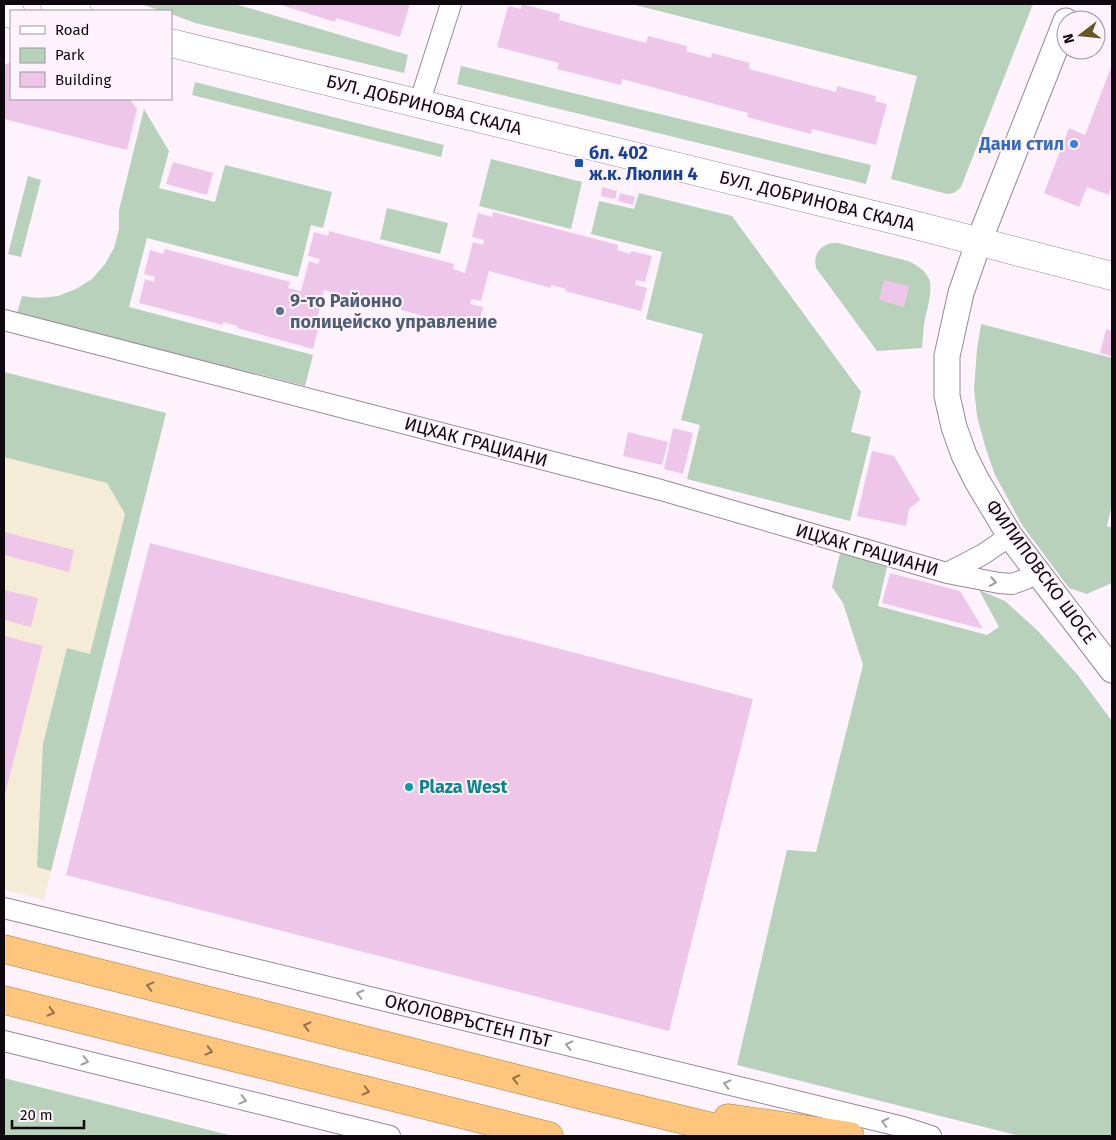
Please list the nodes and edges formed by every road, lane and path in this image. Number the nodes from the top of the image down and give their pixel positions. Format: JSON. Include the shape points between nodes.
{"nodes":[{"id":1,"x":55,"y":4,"type":"edge"},
{"id":2,"x":451,"y":4,"type":"edge"},
{"id":3,"x":74,"y":10,"type":"edge"},
{"id":4,"x":172,"y":43,"type":"edge"},
{"id":5,"x":1056,"y":45,"type":"edge"},
{"id":6,"x":419,"y":104,"type":"junction"},
{"id":7,"x":979,"y":241,"type":"junction"},
{"id":8,"x":1112,"y":276,"type":"edge"},
{"id":9,"x":4,"y":320,"type":"edge"},
{"id":10,"x":1010,"y":536,"type":"junction"},
{"id":11,"x":1037,"y":571,"type":"junction"},
{"id":12,"x":947,"y":573,"type":"junction"},
{"id":13,"x":1112,"y":670,"type":"edge"},
{"id":14,"x":4,"y":908,"type":"edge"},
{"id":15,"x":4,"y":949,"type":"edge"},
{"id":16,"x":4,"y":1000,"type":"edge"},
{"id":17,"x":4,"y":1041,"type":"edge"},
{"id":18,"x":593,"y":1098,"type":"junction"},
{"id":19,"x":390,"y":1136,"type":"edge"},
{"id":20,"x":549,"y":1136,"type":"edge"},
{"id":21,"x":750,"y":1136,"type":"edge"},
{"id":22,"x":850,"y":1136,"type":"edge"},
{"id":23,"x":931,"y":1136,"type":"edge"}],
"edges":[{"from":1,"to":3,"type":"main road"},
{"from":2,"to":6,"type":"street"},
{"from":4,"to":6,"type":"main road","name":"БУЛ. ДОБРИНОВА СКАЛА"},
{"from":5,"to":7,"type":"street","name":"ФИЛИПОВСКО ШОСЕ"},
{"from":6,"to":7,"type":"main road","name":"БУЛ. ДОБРИНОВА СКАЛА"},
{"from":7,"to":8,"type":"main road","name":"БУЛ. ДОБРИНОВА СКАЛА"},
{"from":7,"to":10,"type":"street","name":"ФИЛИПОВСКО ШОСЕ","via":[[961,293],[947,356],[947,396],[964,455]]},
{"from":9,"to":12,"type":"street","name":"ИЦХАК ГРАЦИАНИ","via":[[661,490]]},
{"from":10,"to":11,"type":"street","name":"ФИЛИПОВСКО ШОСЕ"},
{"from":10,"to":12,"type":"street","name":"ИЦХАК ГРАЦИАНИ"},
{"from":12,"to":11,"type":"street","name":"ИЦХАК ГРАЦИАНИ","one_way":true,"via":[[1012,584]]},
{"from":11,"to":13,"type":"street","name":"ФИЛИПОВСКО ШОСЕ"},
{"from":23,"to":14,"type":"street","name":"ОКОЛОВРЪСТЕН ПЪТ","one_way":true},
{"from":18,"to":15,"type":"highway","one_way":true},
{"from":16,"to":20,"type":"highway","one_way":true},
{"from":17,"to":19,"type":"street","one_way":true},
{"from":18,"to":21,"type":"highway"},
{"from":18,"to":22,"type":"highway"}]}
